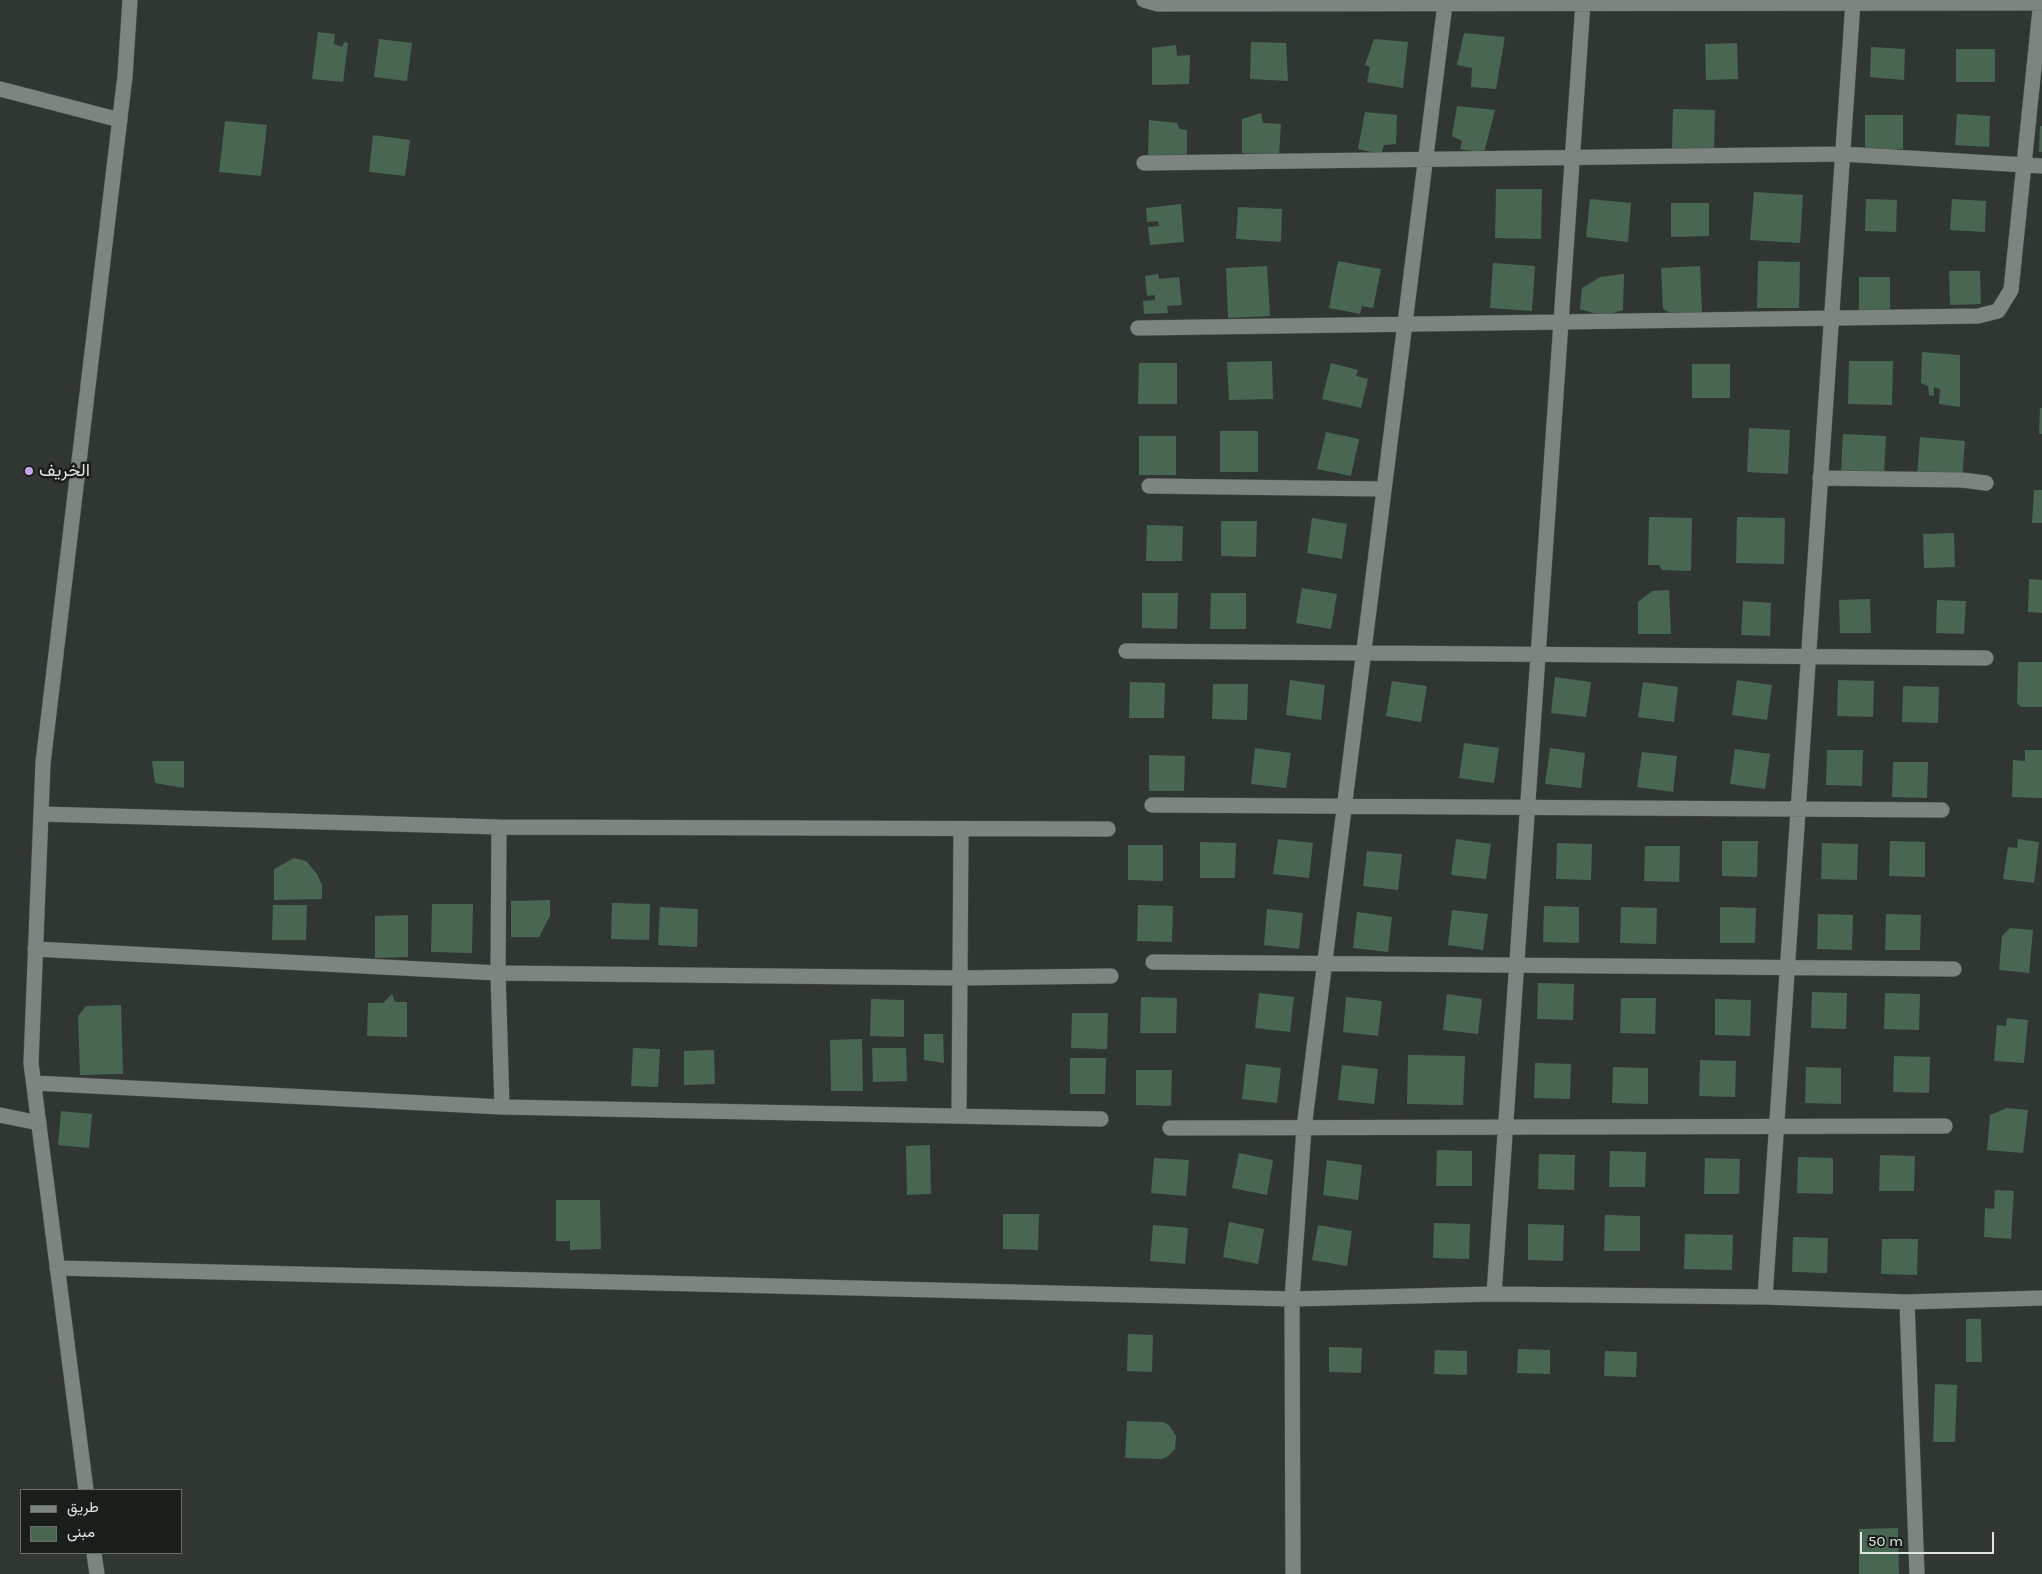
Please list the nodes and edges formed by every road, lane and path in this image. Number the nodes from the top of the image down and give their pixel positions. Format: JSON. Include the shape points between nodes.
{"nodes":[{"id":1,"x":130,"y":0,"type":"edge"},
{"id":2,"x":1144,"y":0,"type":"edge"},
{"id":3,"x":1853,"y":2,"type":"junction"},
{"id":4,"x":2041,"y":2,"type":"edge"},
{"id":5,"x":1583,"y":3,"type":"junction"},
{"id":6,"x":1446,"y":4,"type":"junction"},
{"id":7,"x":0,"y":89,"type":"edge"},
{"id":8,"x":120,"y":120,"type":"junction"},
{"id":9,"x":1842,"y":154,"type":"junction"},
{"id":10,"x":1572,"y":158,"type":"junction"},
{"id":11,"x":1426,"y":160,"type":"junction"},
{"id":12,"x":1144,"y":163,"type":"dead end"},
{"id":13,"x":2024,"y":165,"type":"junction"},
{"id":14,"x":2042,"y":166,"type":"edge"},
{"id":15,"x":1831,"y":317,"type":"junction"},
{"id":16,"x":1561,"y":322,"type":"junction"},
{"id":17,"x":1405,"y":324,"type":"junction"},
{"id":18,"x":1138,"y":328,"type":"dead end"},
{"id":19,"x":1820,"y":478,"type":"junction"},
{"id":20,"x":1986,"y":483,"type":"dead end"},
{"id":21,"x":1148,"y":486,"type":"dead end"},
{"id":22,"x":1384,"y":489,"type":"junction"},
{"id":23,"x":1126,"y":651,"type":"dead end"},
{"id":24,"x":1364,"y":653,"type":"junction"},
{"id":25,"x":1538,"y":655,"type":"junction"},
{"id":26,"x":1808,"y":657,"type":"junction"},
{"id":27,"x":1986,"y":658,"type":"dead end"},
{"id":28,"x":1152,"y":805,"type":"dead end"},
{"id":29,"x":1345,"y":806,"type":"junction"},
{"id":30,"x":1527,"y":807,"type":"junction"},
{"id":31,"x":1798,"y":809,"type":"junction"},
{"id":32,"x":1942,"y":810,"type":"dead end"},
{"id":33,"x":41,"y":814,"type":"junction"},
{"id":34,"x":499,"y":827,"type":"junction"},
{"id":35,"x":961,"y":829,"type":"junction"},
{"id":36,"x":1108,"y":829,"type":"dead end"},
{"id":37,"x":36,"y":949,"type":"junction"},
{"id":38,"x":1153,"y":962,"type":"dead end"},
{"id":39,"x":1325,"y":963,"type":"junction"},
{"id":40,"x":1517,"y":965,"type":"junction"},
{"id":41,"x":1787,"y":967,"type":"junction"},
{"id":42,"x":1954,"y":968,"type":"dead end"},
{"id":43,"x":498,"y":973,"type":"junction"},
{"id":44,"x":1111,"y":976,"type":"dead end"},
{"id":45,"x":959,"y":978,"type":"junction"},
{"id":46,"x":34,"y":1083,"type":"junction"},
{"id":47,"x":502,"y":1107,"type":"junction"},
{"id":48,"x":0,"y":1115,"type":"edge"},
{"id":49,"x":959,"y":1116,"type":"junction"},
{"id":50,"x":1101,"y":1119,"type":"dead end"},
{"id":51,"x":39,"y":1123,"type":"junction"},
{"id":52,"x":1945,"y":1126,"type":"dead end"},
{"id":53,"x":1506,"y":1127,"type":"junction"},
{"id":54,"x":1776,"y":1127,"type":"junction"},
{"id":55,"x":1170,"y":1128,"type":"dead end"},
{"id":56,"x":1304,"y":1128,"type":"junction"},
{"id":57,"x":57,"y":1268,"type":"junction"},
{"id":58,"x":1494,"y":1294,"type":"junction"},
{"id":59,"x":1765,"y":1297,"type":"junction"},
{"id":60,"x":2042,"y":1298,"type":"edge"},
{"id":61,"x":1292,"y":1299,"type":"junction"},
{"id":62,"x":1907,"y":1302,"type":"junction"},
{"id":63,"x":86,"y":1489,"type":"edge"},
{"id":64,"x":94,"y":1554,"type":"edge"},
{"id":65,"x":97,"y":1574,"type":"edge"},
{"id":66,"x":1293,"y":1574,"type":"edge"},
{"id":67,"x":1917,"y":1574,"type":"edge"}],
"edges":[{"from":1,"to":8,"type":"street"},
{"from":2,"to":6,"type":"street","via":[[1158,4]]},
{"from":3,"to":4,"type":"street"},
{"from":3,"to":5,"type":"street"},
{"from":3,"to":9,"type":"street"},
{"from":4,"to":13,"type":"street"},
{"from":5,"to":6,"type":"street"},
{"from":5,"to":10,"type":"street"},
{"from":6,"to":11,"type":"street"},
{"from":7,"to":8,"type":"street"},
{"from":8,"to":33,"type":"street","via":[[43,763]]},
{"from":9,"to":10,"type":"street"},
{"from":9,"to":13,"type":"street"},
{"from":9,"to":15,"type":"street"},
{"from":10,"to":11,"type":"street"},
{"from":10,"to":16,"type":"street"},
{"from":11,"to":12,"type":"street"},
{"from":11,"to":17,"type":"street"},
{"from":13,"to":14,"type":"street"},
{"from":13,"to":15,"type":"street","via":[[2011,290],[1998,311],[1978,316]]},
{"from":15,"to":16,"type":"street"},
{"from":15,"to":19,"type":"street"},
{"from":16,"to":17,"type":"street"},
{"from":16,"to":25,"type":"street"},
{"from":17,"to":18,"type":"street"},
{"from":17,"to":22,"type":"street"},
{"from":19,"to":20,"type":"street"},
{"from":19,"to":26,"type":"street"},
{"from":21,"to":22,"type":"street"},
{"from":22,"to":24,"type":"street"},
{"from":23,"to":24,"type":"street"},
{"from":24,"to":25,"type":"street"},
{"from":24,"to":29,"type":"street"},
{"from":25,"to":26,"type":"street"},
{"from":25,"to":30,"type":"street"},
{"from":26,"to":27,"type":"street"},
{"from":26,"to":31,"type":"street"},
{"from":28,"to":29,"type":"street"},
{"from":29,"to":30,"type":"street"},
{"from":29,"to":39,"type":"street"},
{"from":30,"to":31,"type":"street"},
{"from":30,"to":40,"type":"street"},
{"from":31,"to":32,"type":"street"},
{"from":31,"to":41,"type":"street"},
{"from":33,"to":34,"type":"street"},
{"from":33,"to":37,"type":"street"},
{"from":34,"to":35,"type":"street"},
{"from":34,"to":43,"type":"street"},
{"from":35,"to":36,"type":"street"},
{"from":35,"to":45,"type":"street"},
{"from":37,"to":43,"type":"street"},
{"from":37,"to":46,"type":"street","via":[[31,1063]]},
{"from":38,"to":39,"type":"street"},
{"from":39,"to":40,"type":"street"},
{"from":39,"to":56,"type":"street"},
{"from":40,"to":41,"type":"street"},
{"from":40,"to":53,"type":"street"},
{"from":41,"to":42,"type":"street"},
{"from":41,"to":54,"type":"street"},
{"from":43,"to":45,"type":"street"},
{"from":43,"to":47,"type":"street"},
{"from":44,"to":45,"type":"street"},
{"from":45,"to":49,"type":"street"},
{"from":46,"to":47,"type":"street"},
{"from":46,"to":51,"type":"street"},
{"from":47,"to":49,"type":"street"},
{"from":48,"to":51,"type":"street"},
{"from":49,"to":50,"type":"street"},
{"from":51,"to":57,"type":"street"},
{"from":52,"to":54,"type":"street"},
{"from":53,"to":54,"type":"street"},
{"from":53,"to":56,"type":"street"},
{"from":53,"to":58,"type":"street"},
{"from":54,"to":59,"type":"street"},
{"from":55,"to":56,"type":"street"},
{"from":56,"to":61,"type":"street"},
{"from":57,"to":61,"type":"street"},
{"from":57,"to":63,"type":"street"},
{"from":58,"to":59,"type":"street"},
{"from":58,"to":61,"type":"street"},
{"from":59,"to":62,"type":"street"},
{"from":60,"to":62,"type":"street"},
{"from":61,"to":66,"type":"street"},
{"from":62,"to":67,"type":"street"},
{"from":64,"to":65,"type":"street"}]}
